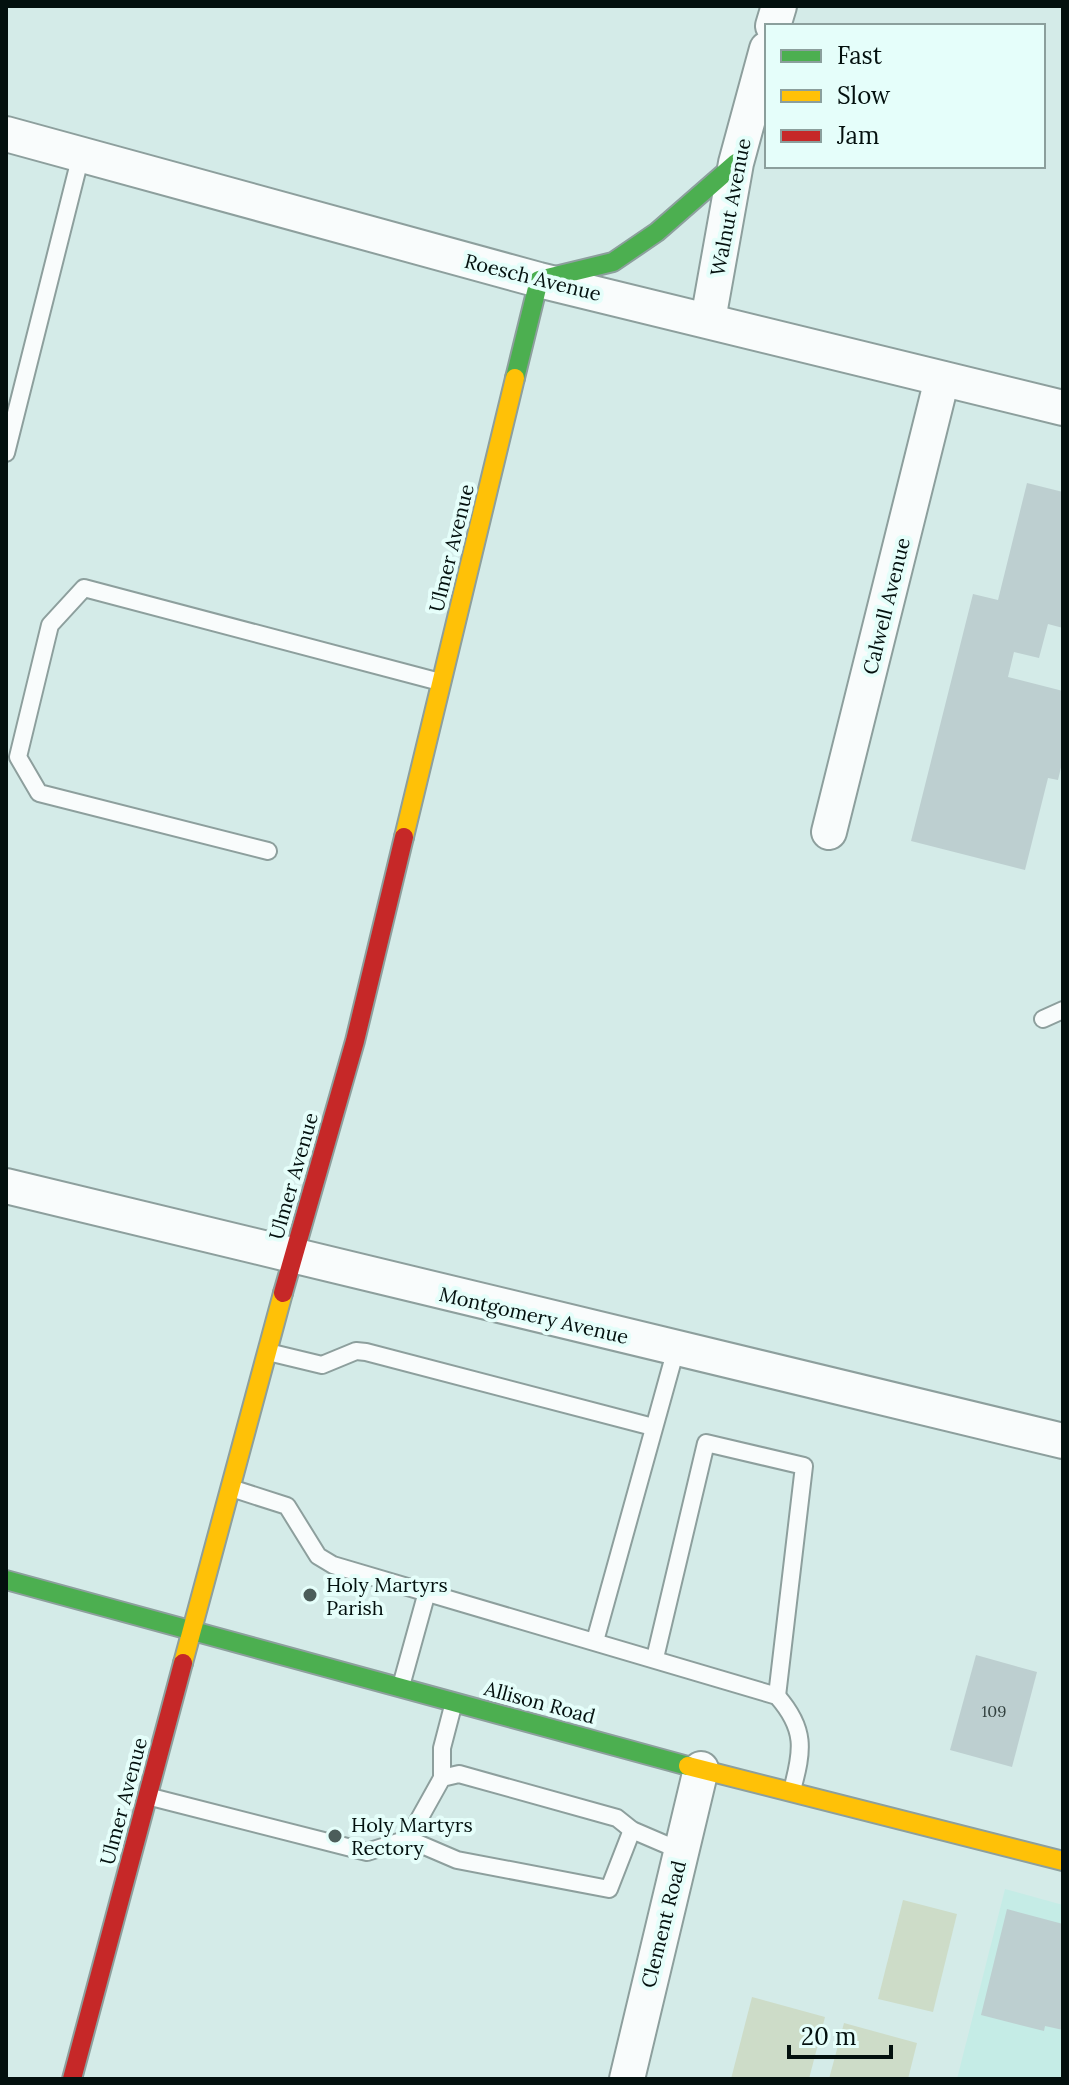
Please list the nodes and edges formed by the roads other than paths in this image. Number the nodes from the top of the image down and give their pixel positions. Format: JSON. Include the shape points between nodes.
{"nodes":[{"id":1,"x":765,"y":56,"type":"edge"},
{"id":2,"x":6,"y":134,"type":"edge"},
{"id":3,"x":81,"y":155,"type":"junction"},
{"id":4,"x":736,"y":163,"type":"junction"},
{"id":5,"x":539,"y":280,"type":"junction"},
{"id":6,"x":708,"y":320,"type":"junction"},
{"id":7,"x":942,"y":379,"type":"junction"},
{"id":8,"x":1063,"y":408,"type":"edge"},
{"id":9,"x":6,"y":453,"type":"edge"},
{"id":10,"x":442,"y":683,"type":"junction"},
{"id":11,"x":829,"y":832,"type":"dead end"},
{"id":12,"x":268,"y":851,"type":"dead end"},
{"id":13,"x":1063,"y":1010,"type":"edge"},
{"id":14,"x":1043,"y":1019,"type":"dead end"},
{"id":15,"x":6,"y":1186,"type":"edge"},
{"id":16,"x":292,"y":1257,"type":"junction"},
{"id":17,"x":676,"y":1349,"type":"junction"},
{"id":18,"x":266,"y":1352,"type":"junction"},
{"id":19,"x":653,"y":1427,"type":"junction"},
{"id":20,"x":1063,"y":1441,"type":"edge"},
{"id":21,"x":229,"y":1488,"type":"junction"},
{"id":22,"x":6,"y":1580,"type":"edge"},
{"id":23,"x":427,"y":1592,"type":"junction"},
{"id":24,"x":191,"y":1628,"type":"junction"},
{"id":25,"x":595,"y":1641,"type":"junction"},
{"id":26,"x":655,"y":1658,"type":"junction"},
{"id":27,"x":401,"y":1686,"type":"junction"},
{"id":28,"x":777,"y":1696,"type":"junction"},
{"id":29,"x":454,"y":1701,"type":"junction"},
{"id":30,"x":701,"y":1769,"type":"junction"},
{"id":31,"x":442,"y":1778,"type":"junction"},
{"id":32,"x":792,"y":1792,"type":"junction"},
{"id":33,"x":147,"y":1796,"type":"junction"},
{"id":34,"x":632,"y":1830,"type":"junction"},
{"id":35,"x":408,"y":1839,"type":"junction"},
{"id":36,"x":681,"y":1851,"type":"junction"},
{"id":37,"x":1063,"y":1861,"type":"edge"},
{"id":38,"x":72,"y":2079,"type":"edge"},
{"id":39,"x":627,"y":2079,"type":"edge"}],
"edges":[{"from":1,"to":4,"type":"street","name":"Walnut Avenue"},
{"from":2,"to":3,"type":"street","name":"Roesch Avenue"},
{"from":3,"to":5,"type":"street","name":"Roesch Avenue"},
{"from":3,"to":9,"type":"lane"},
{"from":4,"to":5,"type":"street","via":[[657,232],[613,262]]},
{"from":4,"to":6,"type":"street","name":"Walnut Avenue"},
{"from":5,"to":6,"type":"street","name":"Roesch Avenue"},
{"from":5,"to":10,"type":"street","name":"Ulmer Avenue"},
{"from":6,"to":7,"type":"street","name":"Roesch Avenue"},
{"from":7,"to":8,"type":"street","name":"Roesch Avenue"},
{"from":7,"to":11,"type":"street","name":"Calwell Avenue"},
{"from":10,"to":12,"type":"lane","via":[[84,588],[50,625],[18,757],[39,793]]},
{"from":10,"to":16,"type":"street","name":"Ulmer Avenue","via":[[355,1041]]},
{"from":13,"to":14,"type":"lane"},
{"from":15,"to":16,"type":"street","name":"Montgomery Avenue"},
{"from":16,"to":17,"type":"street","name":"Montgomery Avenue"},
{"from":16,"to":18,"type":"street","name":"Ulmer Avenue"},
{"from":17,"to":19,"type":"lane"},
{"from":17,"to":20,"type":"street","name":"Montgomery Avenue"},
{"from":18,"to":19,"type":"lane","via":[[322,1365],[366,1352]]},
{"from":18,"to":21,"type":"street","name":"Ulmer Avenue"},
{"from":19,"to":25,"type":"lane"},
{"from":21,"to":23,"type":"lane","via":[[287,1506],[318,1556],[333,1565]]},
{"from":21,"to":24,"type":"street","name":"Ulmer Avenue"},
{"from":22,"to":24,"type":"street","name":"Allison Road"},
{"from":23,"to":25,"type":"lane"},
{"from":23,"to":27,"type":"lane"},
{"from":24,"to":27,"type":"street","name":"Allison Road"},
{"from":24,"to":33,"type":"street","name":"Ulmer Avenue"},
{"from":25,"to":26,"type":"lane"},
{"from":26,"to":28,"type":"lane"},
{"from":26,"to":28,"type":"lane","via":[[706,1443],[804,1466]]},
{"from":27,"to":29,"type":"street","name":"Allison Road"},
{"from":28,"to":32,"type":"lane","via":[[795,1716],[802,1754]]},
{"from":29,"to":30,"type":"street","name":"Allison Road"},
{"from":29,"to":31,"type":"lane","via":[[442,1748]]},
{"from":30,"to":32,"type":"street","name":"Allison Road"},
{"from":30,"to":36,"type":"street","name":"Clement Road"},
{"from":31,"to":34,"type":"lane","via":[[459,1774],[617,1818]]},
{"from":31,"to":35,"type":"lane"},
{"from":32,"to":37,"type":"street","name":"Allison Road"},
{"from":33,"to":35,"type":"lane","via":[[367,1852]]},
{"from":33,"to":38,"type":"street","name":"Ulmer Avenue"},
{"from":34,"to":35,"type":"lane","via":[[609,1889],[457,1860]]},
{"from":34,"to":36,"type":"lane"},
{"from":36,"to":39,"type":"street","name":"Clement Road"}]}
